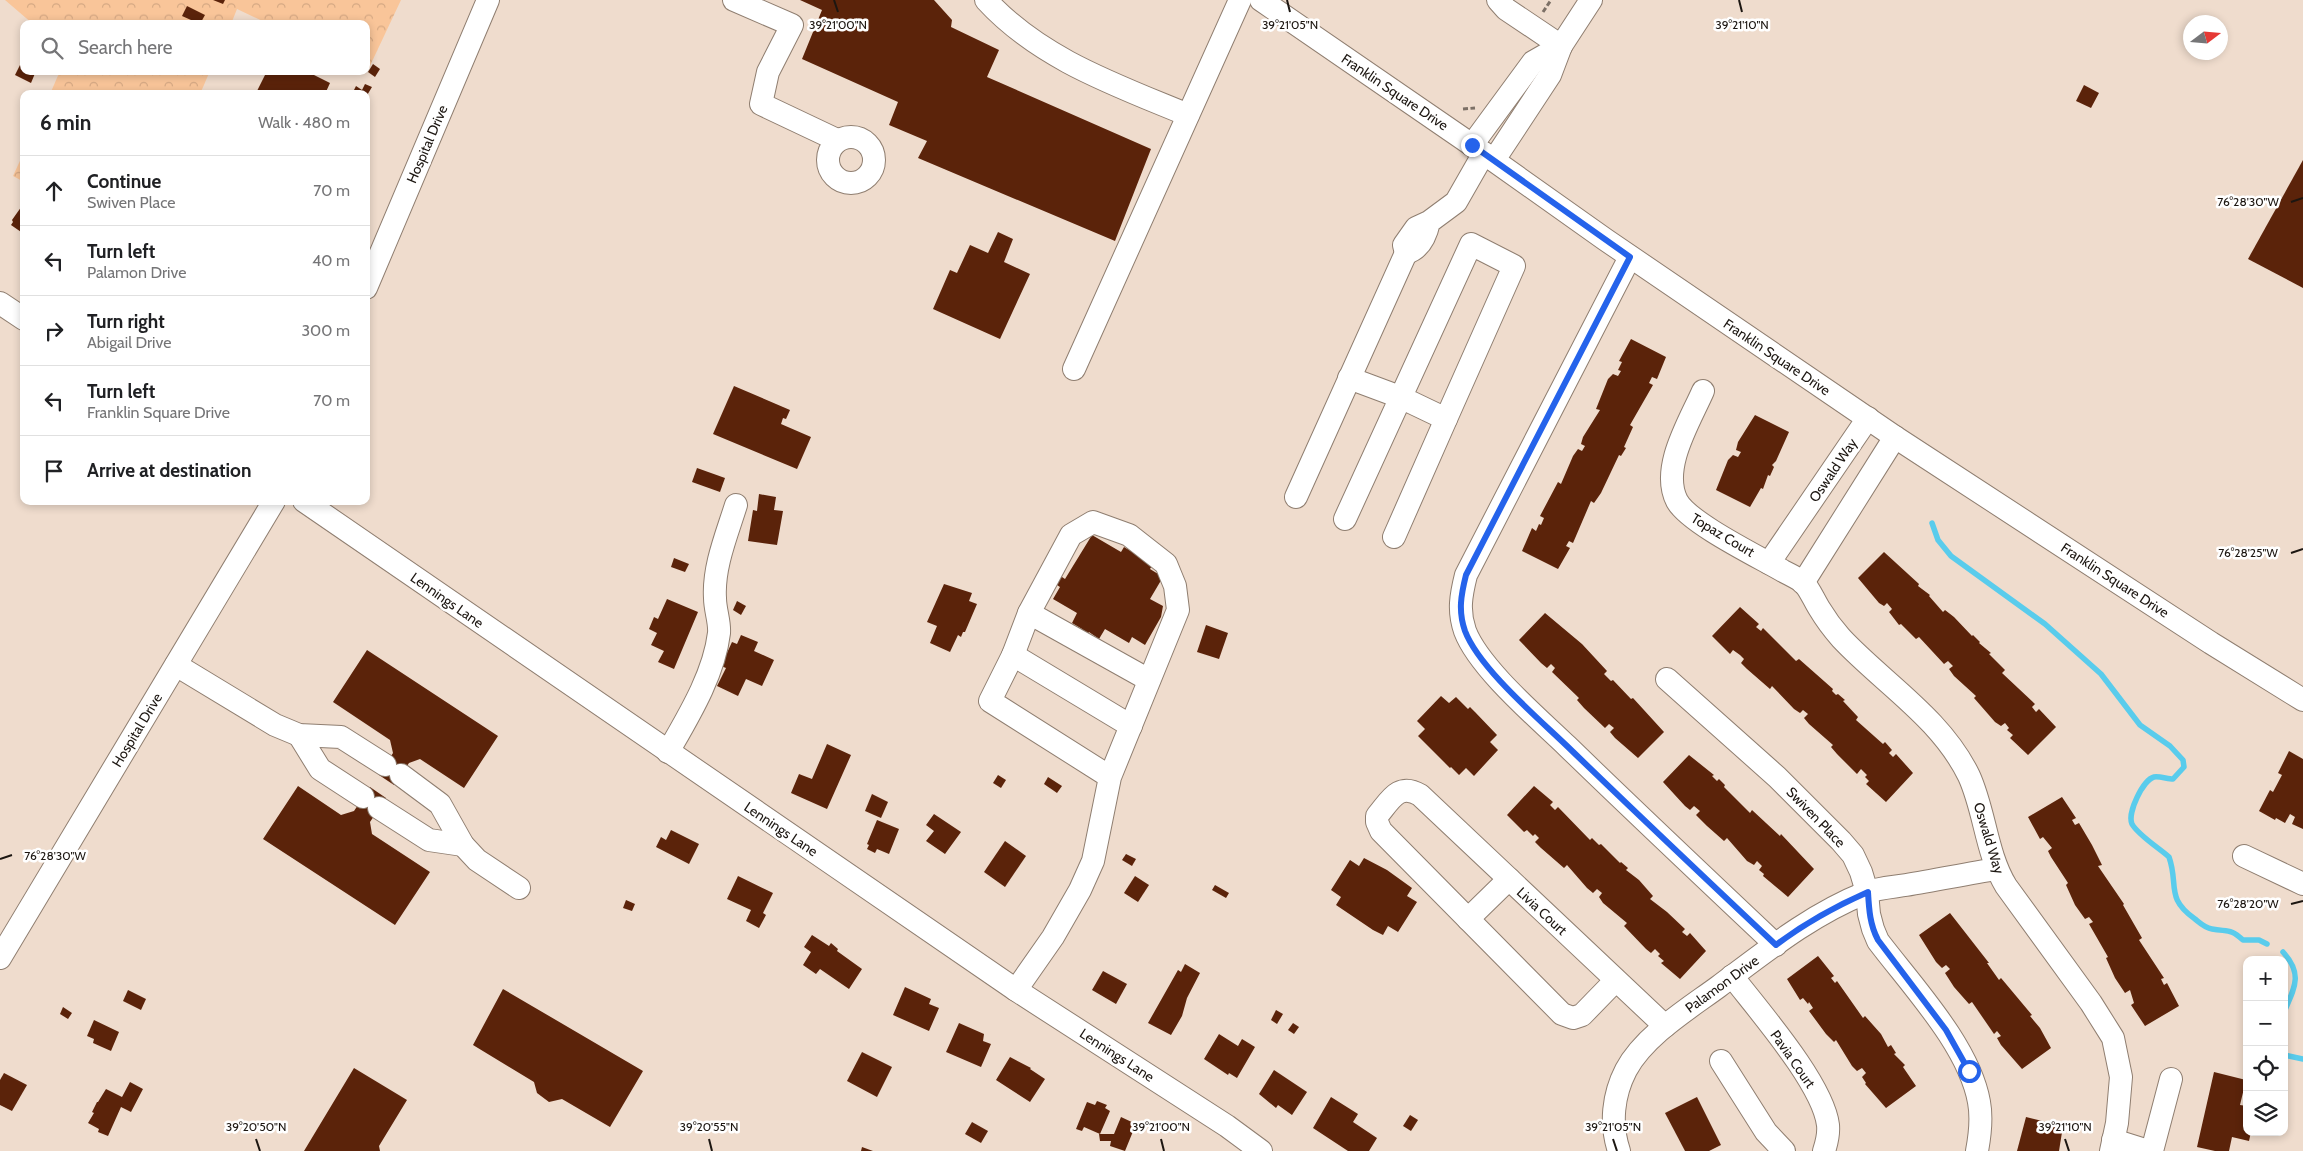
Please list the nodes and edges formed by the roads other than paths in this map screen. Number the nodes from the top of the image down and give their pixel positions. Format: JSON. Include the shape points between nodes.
{"nodes":[{"id":1,"x":488,"y":0,"type":"edge"},
{"id":2,"x":734,"y":0,"type":"edge"},
{"id":3,"x":986,"y":0,"type":"edge"},
{"id":4,"x":1240,"y":0,"type":"edge"},
{"id":5,"x":1261,"y":0,"type":"edge"},
{"id":6,"x":1498,"y":0,"type":"edge"},
{"id":7,"x":1591,"y":0,"type":"edge"},
{"id":8,"x":1561,"y":46,"type":"junction"},
{"id":9,"x":1188,"y":115,"type":"junction"},
{"id":10,"x":837,"y":140,"type":"dead end"},
{"id":11,"x":1483,"y":153,"type":"junction"},
{"id":12,"x":1630,"y":257,"type":"junction"},
{"id":13,"x":370,"y":279,"type":"edge"},
{"id":14,"x":0,"y":303,"type":"edge"},
{"id":15,"x":20,"y":316,"type":"edge"},
{"id":16,"x":1074,"y":369,"type":"dead end"},
{"id":17,"x":1349,"y":378,"type":"junction"},
{"id":18,"x":1703,"y":391,"type":"dead end"},
{"id":19,"x":1400,"y":397,"type":"junction"},
{"id":20,"x":1868,"y":418,"type":"junction"},
{"id":21,"x":1446,"y":419,"type":"junction"},
{"id":22,"x":1895,"y":437,"type":"junction"},
{"id":23,"x":1296,"y":497,"type":"dead end"},
{"id":24,"x":272,"y":505,"type":"edge"},
{"id":25,"x":310,"y":505,"type":"edge"},
{"id":26,"x":736,"y":505,"type":"dead end"},
{"id":27,"x":1345,"y":519,"type":"dead end"},
{"id":28,"x":1394,"y":536,"type":"dead end"},
{"id":29,"x":1770,"y":563,"type":"junction"},
{"id":30,"x":1804,"y":583,"type":"junction"},
{"id":31,"x":1029,"y":613,"type":"junction"},
{"id":32,"x":1013,"y":655,"type":"junction"},
{"id":33,"x":176,"y":665,"type":"junction"},
{"id":34,"x":1667,"y":679,"type":"dead end"},
{"id":35,"x":1149,"y":680,"type":"junction"},
{"id":36,"x":2303,"y":700,"type":"edge"},
{"id":37,"x":1131,"y":726,"type":"junction"},
{"id":38,"x":299,"y":735,"type":"junction"},
{"id":39,"x":668,"y":752,"type":"junction"},
{"id":40,"x":1110,"y":777,"type":"junction"},
{"id":41,"x":463,"y":845,"type":"junction"},
{"id":42,"x":2244,"y":856,"type":"dead end"},
{"id":43,"x":1996,"y":869,"type":"junction"},
{"id":44,"x":1509,"y":879,"type":"junction"},
{"id":45,"x":2303,"y":884,"type":"edge"},
{"id":46,"x":519,"y":888,"type":"dead end"},
{"id":47,"x":1868,"y":892,"type":"junction"},
{"id":48,"x":1468,"y":919,"type":"junction"},
{"id":49,"x":1776,"y":945,"type":"junction"},
{"id":50,"x":0,"y":958,"type":"edge"},
{"id":51,"x":1732,"y":976,"type":"junction"},
{"id":52,"x":1616,"y":980,"type":"junction"},
{"id":53,"x":1016,"y":990,"type":"junction"},
{"id":54,"x":1665,"y":1026,"type":"junction"},
{"id":55,"x":1721,"y":1061,"type":"dead end"},
{"id":56,"x":2171,"y":1079,"type":"dead end"},
{"id":57,"x":2112,"y":1146,"type":"edge"},
{"id":58,"x":1261,"y":1151,"type":"edge"},
{"id":59,"x":1618,"y":1151,"type":"edge"},
{"id":60,"x":1784,"y":1151,"type":"edge"},
{"id":61,"x":1824,"y":1151,"type":"edge"},
{"id":62,"x":1977,"y":1151,"type":"edge"},
{"id":63,"x":2150,"y":1151,"type":"edge"}],
"edges":[{"from":1,"to":13,"type":"street","name":"Hospital Drive"},
{"from":2,"to":10,"type":"street","via":[[792,25],[768,72],[761,104]]},
{"from":3,"to":9,"type":"street","via":[[1032,42],[1073,66]]},
{"from":4,"to":9,"type":"street"},
{"from":5,"to":11,"type":"street","name":"Franklin Square Drive"},
{"from":6,"to":8,"type":"street","via":[[1506,9]]},
{"from":7,"to":8,"type":"street"},
{"from":8,"to":11,"type":"street","via":[[1533,62]]},
{"from":9,"to":16,"type":"street"},
{"from":11,"to":12,"type":"street","name":"Franklin Square Drive"},
{"from":11,"to":17,"type":"street","via":[[1456,202],[1416,228],[1404,245],[1406,253]]},
{"from":12,"to":20,"type":"street","name":"Franklin Square Drive"},
{"from":12,"to":49,"type":"street","via":[[1466,575],[1460,598],[1465,631],[1477,653],[1520,700]]},
{"from":14,"to":15,"type":"street"},
{"from":17,"to":19,"type":"street"},
{"from":17,"to":23,"type":"street"},
{"from":18,"to":29,"type":"street","name":"Topaz Court","via":[[1672,466],[1672,486],[1677,501],[1684,511],[1709,528]]},
{"from":19,"to":21,"type":"street"},
{"from":19,"to":21,"type":"street","via":[[1471,244],[1514,266]]},
{"from":19,"to":27,"type":"street"},
{"from":20,"to":22,"type":"street","name":"Franklin Square Drive"},
{"from":20,"to":29,"type":"street","name":"Oswald Way"},
{"from":21,"to":28,"type":"street"},
{"from":22,"to":30,"type":"street"},
{"from":22,"to":36,"type":"street","name":"Franklin Square Drive"},
{"from":24,"to":33,"type":"street","name":"Hospital Drive"},
{"from":25,"to":39,"type":"street","name":"Lennings Lane"},
{"from":26,"to":39,"type":"street","via":[[720,556],[714,597],[719,632],[707,676]]},
{"from":29,"to":30,"type":"street","name":"Oswald Way"},
{"from":30,"to":43,"type":"street","name":"Oswald Way","via":[[1841,638],[1935,727],[1952,748],[1972,784]]},
{"from":31,"to":32,"type":"street"},
{"from":31,"to":35,"type":"street"},
{"from":31,"to":35,"type":"street","via":[[1071,535],[1092,522],[1129,535],[1166,564],[1176,586],[1178,610]]},
{"from":32,"to":37,"type":"street"},
{"from":32,"to":40,"type":"street","via":[[990,701]]},
{"from":33,"to":38,"type":"street","via":[[275,725]]},
{"from":33,"to":50,"type":"street","name":"Hospital Drive"},
{"from":34,"to":47,"type":"street","name":"Swiven Place","via":[[1777,777],[1842,841],[1853,855]]},
{"from":35,"to":37,"type":"street"},
{"from":37,"to":40,"type":"street"},
{"from":38,"to":41,"type":"street","via":[[320,769],[429,840]]},
{"from":38,"to":41,"type":"street","via":[[341,737],[393,770],[440,804]]},
{"from":39,"to":53,"type":"street","name":"Lennings Lane"},
{"from":40,"to":53,"type":"street","via":[[1093,861],[1053,937]]},
{"from":41,"to":46,"type":"street","via":[[477,860]]},
{"from":42,"to":45,"type":"street"},
{"from":43,"to":47,"type":"street","name":"Palamon Drive"},
{"from":43,"to":57,"type":"street","name":"Oswald Way","via":[[2113,1038],[2121,1077]]},
{"from":44,"to":48,"type":"street"},
{"from":44,"to":48,"type":"street","name":"Livia Court","via":[[1420,795],[1411,790],[1396,794],[1377,816],[1382,832]]},
{"from":44,"to":52,"type":"street","name":"Livia Court"},
{"from":47,"to":49,"type":"street","name":"Palamon Drive","via":[[1830,908]]},
{"from":47,"to":62,"type":"street","name":"Swiven Place","via":[[1869,914],[1878,940],[1946,1030],[1969,1071],[1979,1102],[1981,1126]]},
{"from":48,"to":52,"type":"street","via":[[1562,1014],[1573,1018],[1582,1015]]},
{"from":49,"to":51,"type":"street","name":"Palamon Drive"},
{"from":51,"to":54,"type":"street","name":"Palamon Drive"},
{"from":51,"to":61,"type":"street","name":"Pavia Court","via":[[1820,1099],[1828,1123]]},
{"from":52,"to":54,"type":"street","name":"Livia Court"},
{"from":53,"to":58,"type":"street","name":"Lennings Lane"},
{"from":54,"to":59,"type":"street","name":"Palamon Drive","via":[[1637,1055],[1621,1082],[1613,1121]]},
{"from":55,"to":60,"type":"street","via":[[1766,1132]]},
{"from":56,"to":63,"type":"street"},
{"from":57,"to":63,"type":"street"}]}
